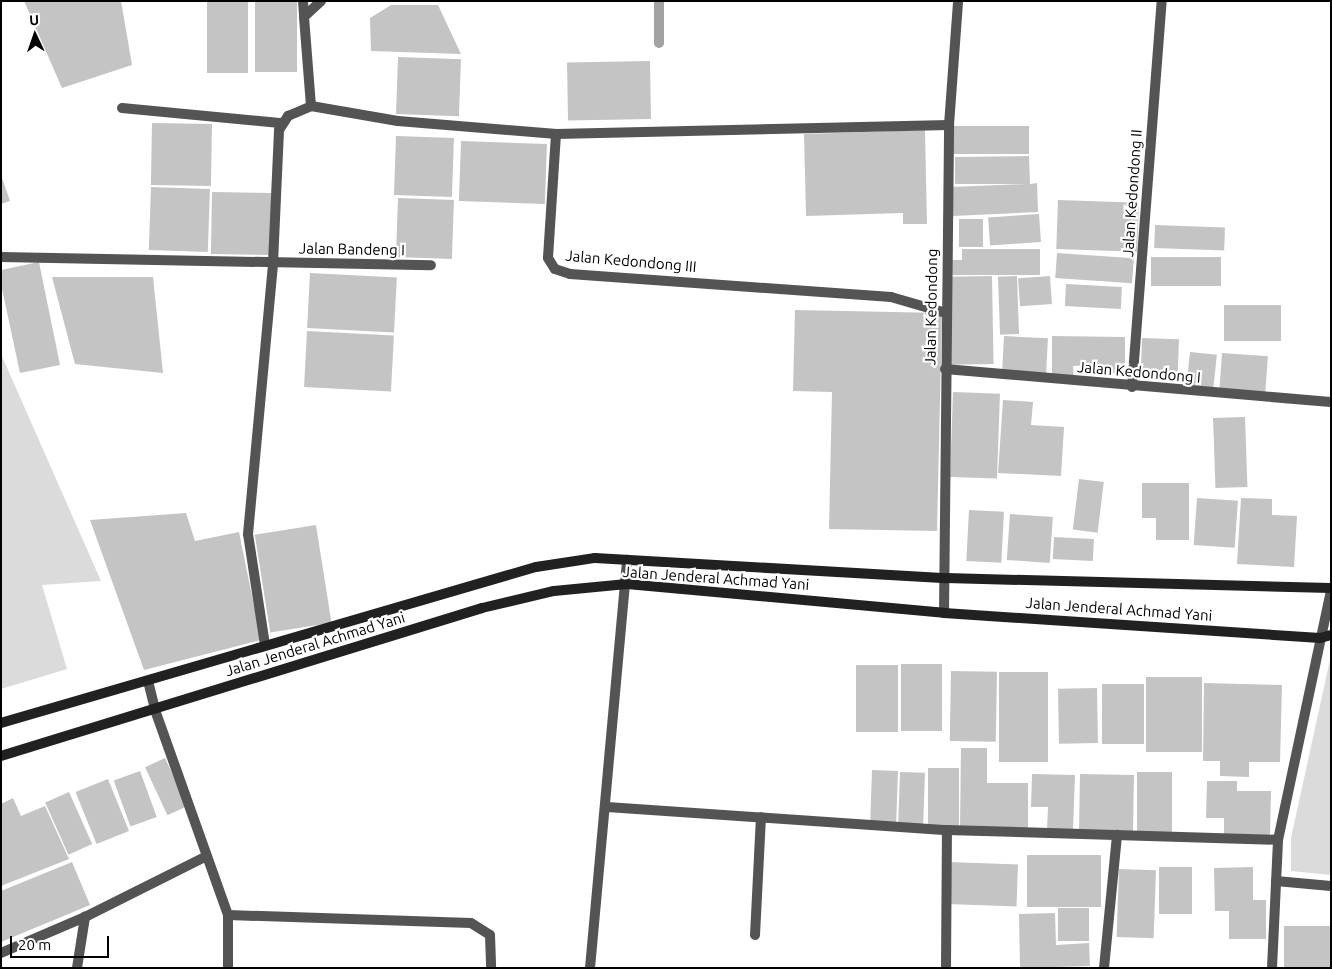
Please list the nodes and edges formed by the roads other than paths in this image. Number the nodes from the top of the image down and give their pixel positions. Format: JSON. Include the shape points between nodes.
{"nodes":[{"id":1,"x":958,"y":1,"type":"edge"},
{"id":2,"x":1162,"y":1,"type":"edge"},
{"id":3,"x":312,"y":3,"type":"edge"},
{"id":4,"x":311,"y":106,"type":"junction"},
{"id":5,"x":122,"y":108,"type":"dead end"},
{"id":6,"x":282,"y":123,"type":"junction"},
{"id":7,"x":949,"y":125,"type":"junction"},
{"id":8,"x":556,"y":134,"type":"junction"},
{"id":9,"x":1,"y":257,"type":"edge"},
{"id":10,"x":273,"y":263,"type":"junction"},
{"id":11,"x":431,"y":265,"type":"dead end"},
{"id":12,"x":946,"y":313,"type":"junction"},
{"id":13,"x":945,"y":369,"type":"junction"},
{"id":14,"x":1132,"y":387,"type":"junction"},
{"id":15,"x":1331,"y":402,"type":"edge"},
{"id":16,"x":627,"y":560,"type":"junction"},
{"id":17,"x":946,"y":578,"type":"junction"},
{"id":18,"x":627,"y":584,"type":"junction"},
{"id":19,"x":1331,"y":590,"type":"edge"},
{"id":20,"x":944,"y":612,"type":"junction"},
{"id":21,"x":1331,"y":635,"type":"edge"},
{"id":22,"x":1320,"y":638,"type":"junction"},
{"id":23,"x":265,"y":645,"type":"junction"},
{"id":24,"x":148,"y":681,"type":"junction"},
{"id":25,"x":155,"y":710,"type":"junction"},
{"id":26,"x":1,"y":723,"type":"edge"},
{"id":27,"x":1,"y":756,"type":"edge"},
{"id":28,"x":607,"y":807,"type":"junction"},
{"id":29,"x":761,"y":817,"type":"junction"},
{"id":30,"x":946,"y":830,"type":"junction"},
{"id":31,"x":1117,"y":835,"type":"junction"},
{"id":32,"x":1278,"y":840,"type":"junction"},
{"id":33,"x":207,"y":856,"type":"junction"},
{"id":34,"x":1276,"y":881,"type":"junction"},
{"id":35,"x":1331,"y":886,"type":"edge"},
{"id":36,"x":228,"y":915,"type":"junction"},
{"id":37,"x":85,"y":917,"type":"junction"},
{"id":38,"x":755,"y":935,"type":"dead end"},
{"id":39,"x":1,"y":953,"type":"edge"},
{"id":40,"x":77,"y":968,"type":"edge"},
{"id":41,"x":228,"y":968,"type":"edge"},
{"id":42,"x":491,"y":968,"type":"edge"},
{"id":43,"x":590,"y":968,"type":"edge"},
{"id":44,"x":946,"y":968,"type":"edge"},
{"id":45,"x":1104,"y":968,"type":"edge"},
{"id":46,"x":1272,"y":968,"type":"edge"}],
"edges":[{"from":1,"to":7,"type":"street","name":"Jalan Kedondong"},
{"from":2,"to":14,"type":"street","name":"Jalan Kedondong II"},
{"from":3,"to":4,"type":"street","via":[[304,17]]},
{"from":4,"to":6,"type":"street","via":[[288,116]]},
{"from":4,"to":8,"type":"street","via":[[398,121]]},
{"from":5,"to":6,"type":"street"},
{"from":6,"to":10,"type":"street"},
{"from":7,"to":8,"type":"street"},
{"from":7,"to":12,"type":"street","name":"Jalan Kedondong"},
{"from":8,"to":12,"type":"street","name":"Jalan Kedondong III","via":[[548,258],[555,269],[570,274],[891,297]]},
{"from":9,"to":10,"type":"street","name":"Jalan Bandeng I"},
{"from":10,"to":11,"type":"street","name":"Jalan Bandeng I"},
{"from":10,"to":23,"type":"street","via":[[248,534]]},
{"from":12,"to":13,"type":"street","name":"Jalan Kedondong"},
{"from":13,"to":14,"type":"street","name":"Jalan Kedondong I"},
{"from":13,"to":17,"type":"street","name":"Jalan Kedondong"},
{"from":14,"to":15,"type":"street","name":"Jalan Kedondong I"},
{"from":16,"to":17,"type":"main road","name":"Jalan Jenderal Achmad Yani"},
{"from":16,"to":18,"type":"street"},
{"from":16,"to":23,"type":"main road","name":"Jalan Jenderal Achmad Yani","via":[[595,558],[536,567]]},
{"from":17,"to":19,"type":"main road","name":"Jalan Jenderal Achmad Yani"},
{"from":17,"to":20,"type":"street","name":"Jalan Kedondong"},
{"from":18,"to":20,"type":"main road","name":"Jalan Jenderal Achmad Yani"},
{"from":18,"to":25,"type":"main road","name":"Jalan Jenderal Achmad Yani","via":[[554,591],[482,608]]},
{"from":18,"to":28,"type":"street"},
{"from":19,"to":22,"type":"street"},
{"from":20,"to":22,"type":"main road","name":"Jalan Jenderal Achmad Yani"},
{"from":21,"to":22,"type":"main road","name":"Jalan Jenderal Achmad Yani"},
{"from":22,"to":32,"type":"street"},
{"from":23,"to":24,"type":"main road","name":"Jalan Jenderal Achmad Yani"},
{"from":24,"to":25,"type":"street"},
{"from":24,"to":26,"type":"main road","name":"Jalan Jenderal Achmad Yani"},
{"from":25,"to":27,"type":"main road","name":"Jalan Jenderal Achmad Yani"},
{"from":25,"to":33,"type":"street"},
{"from":28,"to":29,"type":"street"},
{"from":28,"to":43,"type":"street"},
{"from":29,"to":30,"type":"street"},
{"from":29,"to":38,"type":"street"},
{"from":30,"to":31,"type":"street"},
{"from":30,"to":44,"type":"street"},
{"from":31,"to":32,"type":"street"},
{"from":31,"to":45,"type":"street"},
{"from":32,"to":34,"type":"street"},
{"from":33,"to":36,"type":"street"},
{"from":33,"to":37,"type":"street"},
{"from":34,"to":35,"type":"street"},
{"from":34,"to":46,"type":"street"},
{"from":36,"to":41,"type":"street"},
{"from":36,"to":42,"type":"street","via":[[471,923],[490,935]]},
{"from":37,"to":39,"type":"street"},
{"from":37,"to":40,"type":"street"}]}
